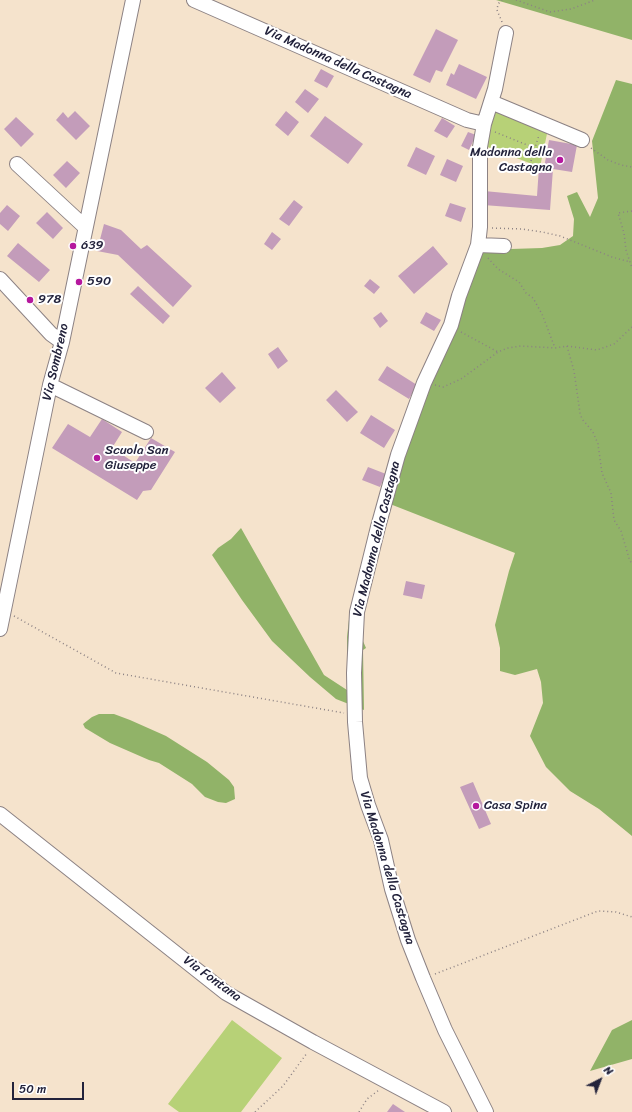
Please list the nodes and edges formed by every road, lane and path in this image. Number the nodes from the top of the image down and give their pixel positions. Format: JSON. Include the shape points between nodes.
{"nodes":[{"id":1,"x":134,"y":0,"type":"edge"},
{"id":2,"x":194,"y":0,"type":"edge"},
{"id":3,"x":502,"y":0,"type":"edge"},
{"id":4,"x":516,"y":0,"type":"edge"},
{"id":5,"x":595,"y":0,"type":"edge"},
{"id":6,"x":506,"y":33,"type":"joint"},
{"id":7,"x":493,"y":95,"type":"junction"},
{"id":8,"x":484,"y":126,"type":"junction"},
{"id":9,"x":557,"y":130,"type":"junction"},
{"id":10,"x":582,"y":140,"type":"joint"},
{"id":11,"x":535,"y":148,"type":"junction"},
{"id":12,"x":547,"y":153,"type":"dead end"},
{"id":13,"x":532,"y":161,"type":"dead end"},
{"id":14,"x":18,"y":164,"type":"dead end"},
{"id":15,"x":632,"y":167,"type":"edge"},
{"id":16,"x":632,"y":211,"type":"edge"},
{"id":17,"x":85,"y":227,"type":"junction"},
{"id":18,"x":480,"y":227,"type":"junction"},
{"id":19,"x":504,"y":246,"type":"dead end"},
{"id":20,"x":477,"y":248,"type":"junction"},
{"id":21,"x":630,"y":262,"type":"junction"},
{"id":22,"x":632,"y":268,"type":"edge"},
{"id":23,"x":0,"y":279,"type":"edge"},
{"id":24,"x":451,"y":326,"type":"junction"},
{"id":25,"x":632,"y":327,"type":"edge"},
{"id":26,"x":62,"y":342,"type":"junction"},
{"id":27,"x":567,"y":346,"type":"junction"},
{"id":28,"x":555,"y":348,"type":"junction"},
{"id":29,"x":498,"y":352,"type":"junction"},
{"id":30,"x":424,"y":383,"type":"junction"},
{"id":31,"x":50,"y":385,"type":"junction"},
{"id":32,"x":146,"y":432,"type":"dead end"},
{"id":33,"x":632,"y":564,"type":"edge"},
{"id":34,"x":4,"y":610,"type":"junction"},
{"id":35,"x":0,"y":629,"type":"edge"},
{"id":36,"x":355,"y":712,"type":"junction"},
{"id":37,"x":0,"y":814,"type":"edge"},
{"id":38,"x":632,"y":917,"type":"edge"},
{"id":39,"x":423,"y":978,"type":"junction"},
{"id":40,"x":313,"y":1042,"type":"junction"},
{"id":41,"x":380,"y":1090,"type":"dead end"},
{"id":42,"x":255,"y":1112,"type":"edge"},
{"id":43,"x":359,"y":1112,"type":"edge"},
{"id":44,"x":444,"y":1112,"type":"edge"},
{"id":45,"x":486,"y":1112,"type":"edge"}],
"edges":[{"from":1,"to":17,"type":"street","name":"Via Sombreno"},
{"from":2,"to":8,"type":"street","name":"Via Madonna della Castagna"},
{"from":3,"to":6,"type":"path","via":[[498,4],[498,10]]},
{"from":4,"to":5,"type":"path","via":[[550,12],[571,9]]},
{"from":6,"to":7,"type":"street","name":"Via Madonna della Castagna"},
{"from":7,"to":8,"type":"street","name":"Via Madonna della Castagna"},
{"from":7,"to":9,"type":"street"},
{"from":8,"to":11,"type":"path"},
{"from":8,"to":18,"type":"street","name":"Via Madonna della Castagna","via":[[480,147]]},
{"from":9,"to":10,"type":"street"},
{"from":9,"to":11,"type":"path","via":[[541,130]]},
{"from":10,"to":15,"type":"path","via":[[608,160]]},
{"from":11,"to":12,"type":"path"},
{"from":11,"to":13,"type":"path"},
{"from":14,"to":17,"type":"street"},
{"from":16,"to":21,"type":"path","via":[[618,213]]},
{"from":17,"to":26,"type":"street","name":"Via Sombreno"},
{"from":18,"to":20,"type":"street","name":"Via Madonna della Castagna"},
{"from":18,"to":21,"type":"path","via":[[522,229],[560,236]]},
{"from":19,"to":20,"type":"street"},
{"from":20,"to":24,"type":"street","name":"Via Madonna della Castagna"},
{"from":20,"to":28,"type":"path","via":[[498,269],[519,282],[533,298]]},
{"from":21,"to":22,"type":"path"},
{"from":23,"to":26,"type":"street","via":[[46,329]]},
{"from":24,"to":29,"type":"path"},
{"from":24,"to":30,"type":"street","name":"Via Madonna della Castagna"},
{"from":25,"to":27,"type":"path","via":[[614,344],[597,350]]},
{"from":26,"to":31,"type":"street","name":"Via Sombreno"},
{"from":27,"to":28,"type":"path"},
{"from":27,"to":33,"type":"path","via":[[580,413],[598,444],[602,473],[611,493],[614,520],[621,531]]},
{"from":28,"to":29,"type":"path","via":[[520,346]]},
{"from":29,"to":30,"type":"path","via":[[461,379],[444,387]]},
{"from":30,"to":36,"type":"street","name":"Via Madonna della Castagna","via":[[398,455],[357,612]]},
{"from":31,"to":32,"type":"street"},
{"from":31,"to":34,"type":"street","name":"Via Sombreno"},
{"from":34,"to":35,"type":"street","name":"Via Sombreno"},
{"from":34,"to":36,"type":"path","via":[[116,673],[349,714]]},
{"from":36,"to":39,"type":"street","name":"Via Madonna della Castagna","via":[[360,778],[381,840],[392,889]]},
{"from":37,"to":40,"type":"street","name":"Via Fontana","via":[[226,993]]},
{"from":38,"to":39,"type":"path","via":[[598,910]]},
{"from":39,"to":45,"type":"street","name":"Via Madonna della Castagna","via":[[445,1030]]},
{"from":40,"to":42,"type":"path","via":[[283,1086]]},
{"from":40,"to":44,"type":"street","name":"Via Fontana"},
{"from":41,"to":43,"type":"path","via":[[367,1099]]}]}
